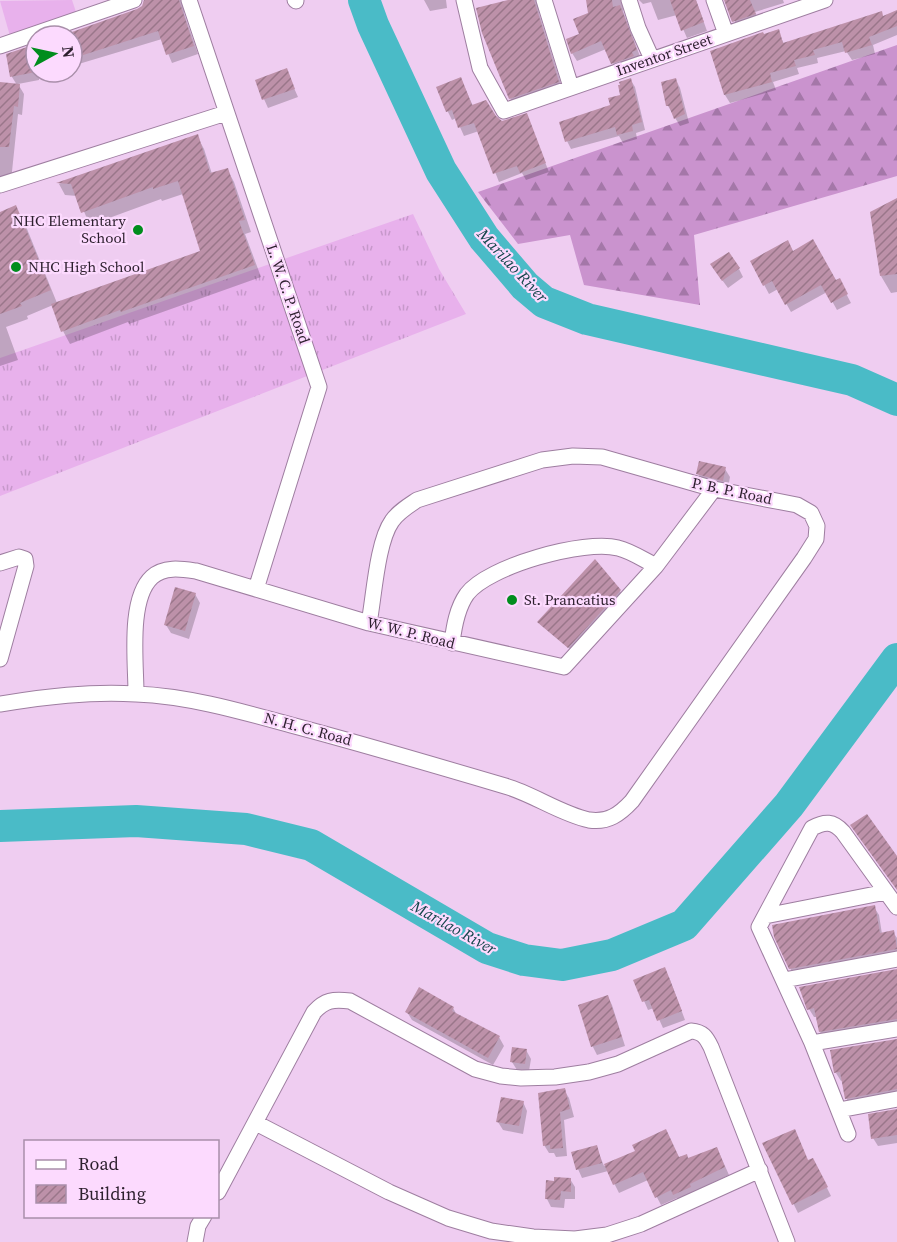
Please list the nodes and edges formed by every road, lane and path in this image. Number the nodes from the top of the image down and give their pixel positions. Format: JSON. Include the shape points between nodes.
{"nodes":[{"id":1,"x":134,"y":0,"type":"edge"},
{"id":2,"x":189,"y":0,"type":"edge"},
{"id":3,"x":464,"y":0,"type":"edge"},
{"id":4,"x":544,"y":0,"type":"edge"},
{"id":5,"x":629,"y":0,"type":"edge"},
{"id":6,"x":714,"y":0,"type":"edge"},
{"id":7,"x":825,"y":0,"type":"edge"},
{"id":8,"x":726,"y":34,"type":"junction"},
{"id":9,"x":0,"y":46,"type":"edge"},
{"id":10,"x":652,"y":59,"type":"junction"},
{"id":11,"x":572,"y":87,"type":"junction"},
{"id":12,"x":226,"y":113,"type":"junction"},
{"id":13,"x":0,"y":185,"type":"edge"},
{"id":14,"x":714,"y":489,"type":"junction"},
{"id":15,"x":0,"y":563,"type":"edge"},
{"id":16,"x":656,"y":566,"type":"junction"},
{"id":17,"x":256,"y":589,"type":"junction"},
{"id":18,"x":369,"y":623,"type":"junction"},
{"id":19,"x":452,"y":643,"type":"junction"},
{"id":20,"x":0,"y":659,"type":"edge"},
{"id":21,"x":136,"y":693,"type":"junction"},
{"id":22,"x":0,"y":704,"type":"edge"},
{"id":23,"x":605,"y":820,"type":"joint"},
{"id":24,"x":886,"y":892,"type":"junction"},
{"id":25,"x":897,"y":908,"type":"edge"},
{"id":26,"x":765,"y":916,"type":"junction"},
{"id":27,"x":897,"y":958,"type":"edge"},
{"id":28,"x":784,"y":980,"type":"junction"},
{"id":29,"x":897,"y":1029,"type":"edge"},
{"id":30,"x":812,"y":1043,"type":"junction"},
{"id":31,"x":897,"y":1100,"type":"edge"},
{"id":32,"x":839,"y":1110,"type":"junction"},
{"id":33,"x":256,"y":1123,"type":"junction"},
{"id":34,"x":848,"y":1134,"type":"dead end"},
{"id":35,"x":760,"y":1170,"type":"junction"},
{"id":36,"x":219,"y":1190,"type":"edge"},
{"id":37,"x":203,"y":1218,"type":"edge"},
{"id":38,"x":195,"y":1242,"type":"edge"},
{"id":39,"x":787,"y":1242,"type":"edge"}],
"edges":[{"from":1,"to":9,"type":"street"},
{"from":2,"to":12,"type":"street","name":"L. W. C. P. Road"},
{"from":3,"to":11,"type":"street","name":"Inventor Street","via":[[480,68],[504,111]]},
{"from":4,"to":11,"type":"street"},
{"from":5,"to":10,"type":"street"},
{"from":6,"to":8,"type":"street"},
{"from":7,"to":8,"type":"street","name":"Inventor Street"},
{"from":8,"to":10,"type":"street","name":"Inventor Street"},
{"from":10,"to":11,"type":"street","name":"Inventor Street"},
{"from":12,"to":13,"type":"street"},
{"from":12,"to":17,"type":"street","name":"L. W. C. P. Road","via":[[319,387]]},
{"from":14,"to":16,"type":"street","name":"W. W. P. Road"},
{"from":14,"to":18,"type":"street","name":"P. B. P. Road","via":[[602,457],[573,456],[542,460],[417,500],[402,510],[384,536]]},
{"from":14,"to":23,"type":"street","name":"P. B. P. Road","via":[[797,505],[811,513],[817,526],[816,539],[632,801],[622,813]]},
{"from":15,"to":20,"type":"street","via":[[20,557],[27,566]]},
{"from":16,"to":19,"type":"street","name":"W. W. P. Road","via":[[564,667]]},
{"from":16,"to":19,"type":"street","via":[[618,548],[592,546],[529,559],[485,578],[467,594],[455,620]]},
{"from":17,"to":18,"type":"street","name":"W. W. P. Road"},
{"from":17,"to":21,"type":"street","name":"W. W. P. Road","via":[[182,569],[153,576],[139,599],[136,615]]},
{"from":18,"to":19,"type":"street","name":"W. W. P. Road"},
{"from":21,"to":22,"type":"street","name":"N. H. C. Road","via":[[48,696]]},
{"from":21,"to":23,"type":"street","name":"N. H. C. Road","via":[[220,706],[336,736],[515,789],[589,820]]},
{"from":24,"to":25,"type":"street"},
{"from":24,"to":26,"type":"street"},
{"from":24,"to":26,"type":"street","via":[[837,825],[821,823],[812,828]]},
{"from":26,"to":28,"type":"street","via":[[759,927]]},
{"from":27,"to":28,"type":"street"},
{"from":28,"to":30,"type":"street"},
{"from":29,"to":30,"type":"street"},
{"from":30,"to":32,"type":"street"},
{"from":31,"to":32,"type":"street"},
{"from":32,"to":34,"type":"street"},
{"from":33,"to":35,"type":"street","via":[[448,1218],[491,1231],[532,1237],[575,1239],[607,1235],[641,1224]]},
{"from":33,"to":35,"type":"street","via":[[314,1012],[330,1001],[350,1001],[475,1070],[521,1078],[555,1077],[618,1064],[691,1031],[700,1032],[711,1047]]},
{"from":33,"to":36,"type":"street"},
{"from":35,"to":39,"type":"street"},
{"from":37,"to":38,"type":"street"}]}
